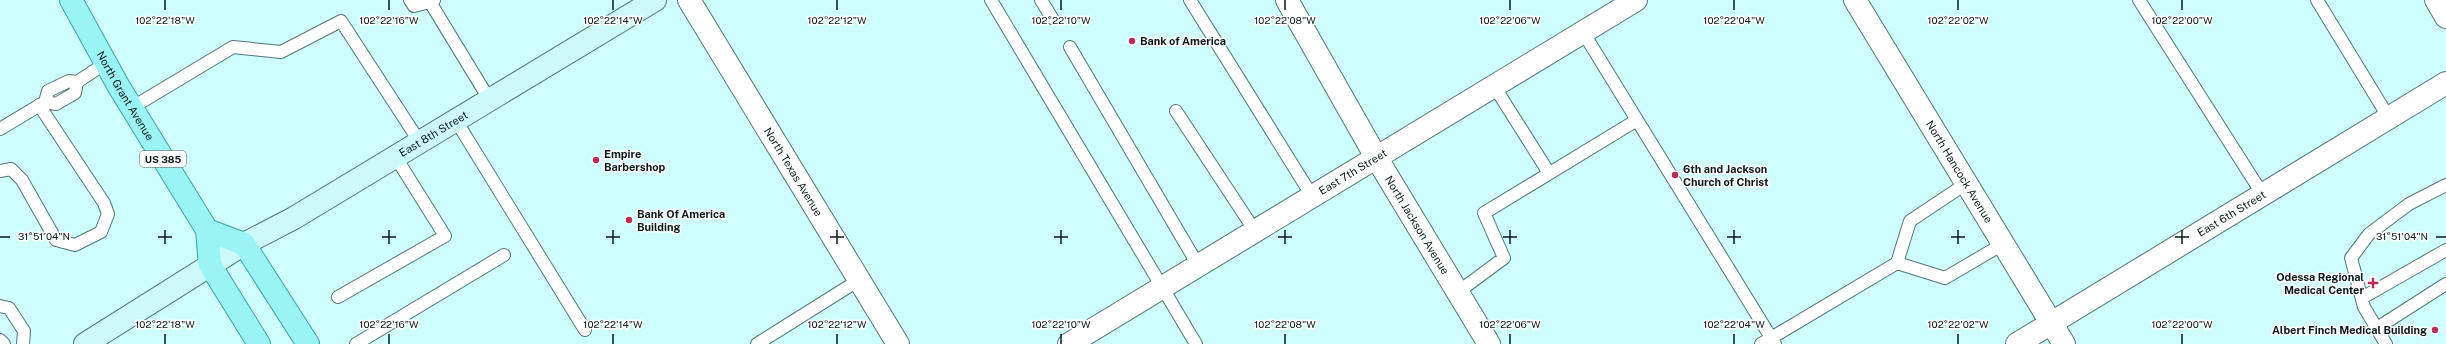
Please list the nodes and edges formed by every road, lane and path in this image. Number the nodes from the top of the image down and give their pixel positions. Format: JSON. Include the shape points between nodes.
{"nodes":[{"id":1,"x":71,"y":0,"type":"edge"},
{"id":2,"x":410,"y":0,"type":"edge"},
{"id":3,"x":656,"y":0,"type":"edge"},
{"id":4,"x":688,"y":0,"type":"edge"},
{"id":5,"x":990,"y":0,"type":"edge"},
{"id":6,"x":1041,"y":0,"type":"edge"},
{"id":7,"x":1190,"y":0,"type":"edge"},
{"id":8,"x":1287,"y":0,"type":"edge"},
{"id":9,"x":1636,"y":0,"type":"edge"},
{"id":10,"x":1855,"y":0,"type":"edge"},
{"id":11,"x":2140,"y":0,"type":"edge"},
{"id":12,"x":2317,"y":0,"type":"edge"},
{"id":13,"x":2436,"y":0,"type":"edge"},
{"id":14,"x":432,"y":1,"type":"edge"},
{"id":15,"x":2446,"y":17,"type":"edge"},
{"id":16,"x":1052,"y":18,"type":"dead end"},
{"id":17,"x":1583,"y":32,"type":"junction"},
{"id":18,"x":1070,"y":47,"type":"dead end"},
{"id":19,"x":106,"y":63,"type":"junction"},
{"id":20,"x":2446,"y":83,"type":"edge"},
{"id":21,"x":1494,"y":86,"type":"junction"},
{"id":22,"x":489,"y":99,"type":"junction"},
{"id":23,"x":42,"y":104,"type":"junction"},
{"id":24,"x":133,"y":107,"type":"junction"},
{"id":25,"x":1176,"y":111,"type":"dead end"},
{"id":26,"x":2389,"y":118,"type":"junction"},
{"id":27,"x":455,"y":119,"type":"junction"},
{"id":28,"x":1637,"y":120,"type":"junction"},
{"id":29,"x":0,"y":129,"type":"edge"},
{"id":30,"x":419,"y":141,"type":"junction"},
{"id":31,"x":395,"y":156,"type":"junction"},
{"id":32,"x":1376,"y":157,"type":"junction"},
{"id":33,"x":0,"y":171,"type":"edge"},
{"id":34,"x":1549,"y":173,"type":"junction"},
{"id":35,"x":1967,"y":183,"type":"junction"},
{"id":36,"x":2446,"y":185,"type":"edge"},
{"id":37,"x":2263,"y":195,"type":"junction"},
{"id":38,"x":1312,"y":196,"type":"junction"},
{"id":39,"x":207,"y":230,"type":"junction"},
{"id":40,"x":1255,"y":231,"type":"junction"},
{"id":41,"x":244,"y":244,"type":"junction"},
{"id":42,"x":2003,"y":244,"type":"junction"},
{"id":43,"x":2446,"y":250,"type":"edge"},
{"id":44,"x":504,"y":255,"type":"dead end"},
{"id":45,"x":1897,"y":263,"type":"junction"},
{"id":46,"x":210,"y":265,"type":"junction"},
{"id":47,"x":1198,"y":265,"type":"junction"},
{"id":48,"x":859,"y":280,"type":"junction"},
{"id":49,"x":2446,"y":284,"type":"edge"},
{"id":50,"x":1162,"y":287,"type":"junction"},
{"id":51,"x":1458,"y":292,"type":"junction"},
{"id":52,"x":338,"y":297,"type":"dead end"},
{"id":53,"x":2362,"y":298,"type":"junction"},
{"id":54,"x":0,"y":306,"type":"edge"},
{"id":55,"x":2051,"y":323,"type":"junction"},
{"id":56,"x":2377,"y":328,"type":"junction"},
{"id":57,"x":585,"y":330,"type":"dead end"},
{"id":58,"x":0,"y":340,"type":"edge"},
{"id":59,"x":1485,"y":342,"type":"edge"},
{"id":60,"x":1769,"y":342,"type":"edge"},
{"id":61,"x":895,"y":343,"type":"edge"},
{"id":62,"x":4,"y":344,"type":"edge"},
{"id":63,"x":23,"y":344,"type":"edge"},
{"id":64,"x":85,"y":344,"type":"edge"},
{"id":65,"x":259,"y":344,"type":"edge"},
{"id":66,"x":308,"y":344,"type":"edge"},
{"id":67,"x":356,"y":344,"type":"edge"},
{"id":68,"x":757,"y":344,"type":"edge"},
{"id":69,"x":1068,"y":344,"type":"edge"},
{"id":70,"x":1196,"y":344,"type":"edge"},
{"id":71,"x":2017,"y":344,"type":"edge"},
{"id":72,"x":2064,"y":344,"type":"edge"},
{"id":73,"x":2386,"y":344,"type":"edge"}],
"edges":[{"from":1,"to":19,"type":"main road","name":"North Grant Avenue","number":"US 385"},
{"from":2,"to":14,"type":"lane","via":[[414,6]]},
{"from":3,"to":22,"type":"main road","name":"East 8th Street"},
{"from":4,"to":48,"type":"street","name":"North Texas Avenue"},
{"from":5,"to":50,"type":"lane"},
{"from":6,"to":16,"type":"lane"},
{"from":7,"to":38,"type":"lane"},
{"from":8,"to":32,"type":"street","name":"North Jackson Avenue"},
{"from":9,"to":17,"type":"street","name":"East 7th Street"},
{"from":10,"to":35,"type":"street","name":"North Hancock Avenue"},
{"from":11,"to":37,"type":"lane"},
{"from":12,"to":26,"type":"lane"},
{"from":13,"to":15,"type":"street"},
{"from":14,"to":22,"type":"lane"},
{"from":17,"to":21,"type":"street","name":"East 7th Street"},
{"from":17,"to":28,"type":"lane"},
{"from":18,"to":47,"type":"lane"},
{"from":19,"to":23,"type":"lane","via":[[77,82],[69,81],[48,92]]},
{"from":19,"to":24,"type":"main road","name":"North Grant Avenue","number":"US 385"},
{"from":20,"to":26,"type":"street","name":"East 6th Street"},
{"from":21,"to":32,"type":"street","name":"East 7th Street"},
{"from":21,"to":34,"type":"lane"},
{"from":22,"to":27,"type":"main road","name":"East 8th Street"},
{"from":23,"to":29,"type":"lane"},
{"from":23,"to":33,"type":"lane","via":[[104,203],[108,214],[101,232],[75,245],[56,240],[22,180],[11,169]]},
{"from":24,"to":30,"type":"lane","via":[[233,47],[281,52],[341,21]]},
{"from":24,"to":39,"type":"main road","name":"North Grant Avenue","number":"US 385"},
{"from":25,"to":40,"type":"lane"},
{"from":26,"to":37,"type":"street","name":"East 6th Street"},
{"from":27,"to":30,"type":"main road","name":"East 8th Street"},
{"from":27,"to":57,"type":"lane"},
{"from":28,"to":34,"type":"lane"},
{"from":28,"to":60,"type":"lane"},
{"from":30,"to":31,"type":"main road","name":"East 8th Street"},
{"from":31,"to":41,"type":"main road","name":"East 8th Street","via":[[294,218]]},
{"from":31,"to":52,"type":"lane","via":[[445,236]]},
{"from":32,"to":38,"type":"street","name":"East 7th Street"},
{"from":32,"to":51,"type":"street","name":"North Jackson Avenue"},
{"from":34,"to":51,"type":"lane","via":[[1484,213],[1504,258]]},
{"from":35,"to":42,"type":"street","name":"North Hancock Avenue"},
{"from":35,"to":45,"type":"lane","via":[[1910,221]]},
{"from":36,"to":53,"type":"lane","via":[[2409,204],[2369,234],[2351,258]]},
{"from":37,"to":55,"type":"street","name":"East 6th Street"},
{"from":38,"to":40,"type":"street","name":"East 7th Street"},
{"from":39,"to":41,"type":"main road"},
{"from":39,"to":46,"type":"main road","name":"North Grant Avenue","number":"US 385"},
{"from":40,"to":47,"type":"street","name":"East 7th Street"},
{"from":41,"to":46,"type":"main road","name":"East 8th Street"},
{"from":41,"to":66,"type":"main road"},
{"from":42,"to":45,"type":"lane","via":[[1945,278]]},
{"from":42,"to":55,"type":"street","name":"North Hancock Avenue"},
{"from":43,"to":53,"type":"lane"},
{"from":44,"to":67,"type":"lane"},
{"from":45,"to":60,"type":"lane"},
{"from":46,"to":64,"type":"main road","name":"East 8th Street"},
{"from":46,"to":65,"type":"main road","name":"North Grant Avenue","number":"US 385"},
{"from":47,"to":50,"type":"street","name":"East 7th Street"},
{"from":48,"to":61,"type":"street","name":"North Texas Avenue"},
{"from":48,"to":68,"type":"lane"},
{"from":49,"to":56,"type":"lane"},
{"from":50,"to":69,"type":"street","name":"East 7th Street"},
{"from":50,"to":70,"type":"lane"},
{"from":51,"to":59,"type":"street","name":"North Jackson Avenue"},
{"from":53,"to":56,"type":"lane","via":[[2364,307]]},
{"from":54,"to":63,"type":"lane","via":[[9,308],[24,331]]},
{"from":55,"to":71,"type":"street","name":"East 6th Street"},
{"from":55,"to":72,"type":"street","name":"North Hancock Avenue"},
{"from":56,"to":73,"type":"lane"},
{"from":58,"to":62,"type":"lane"}]}
